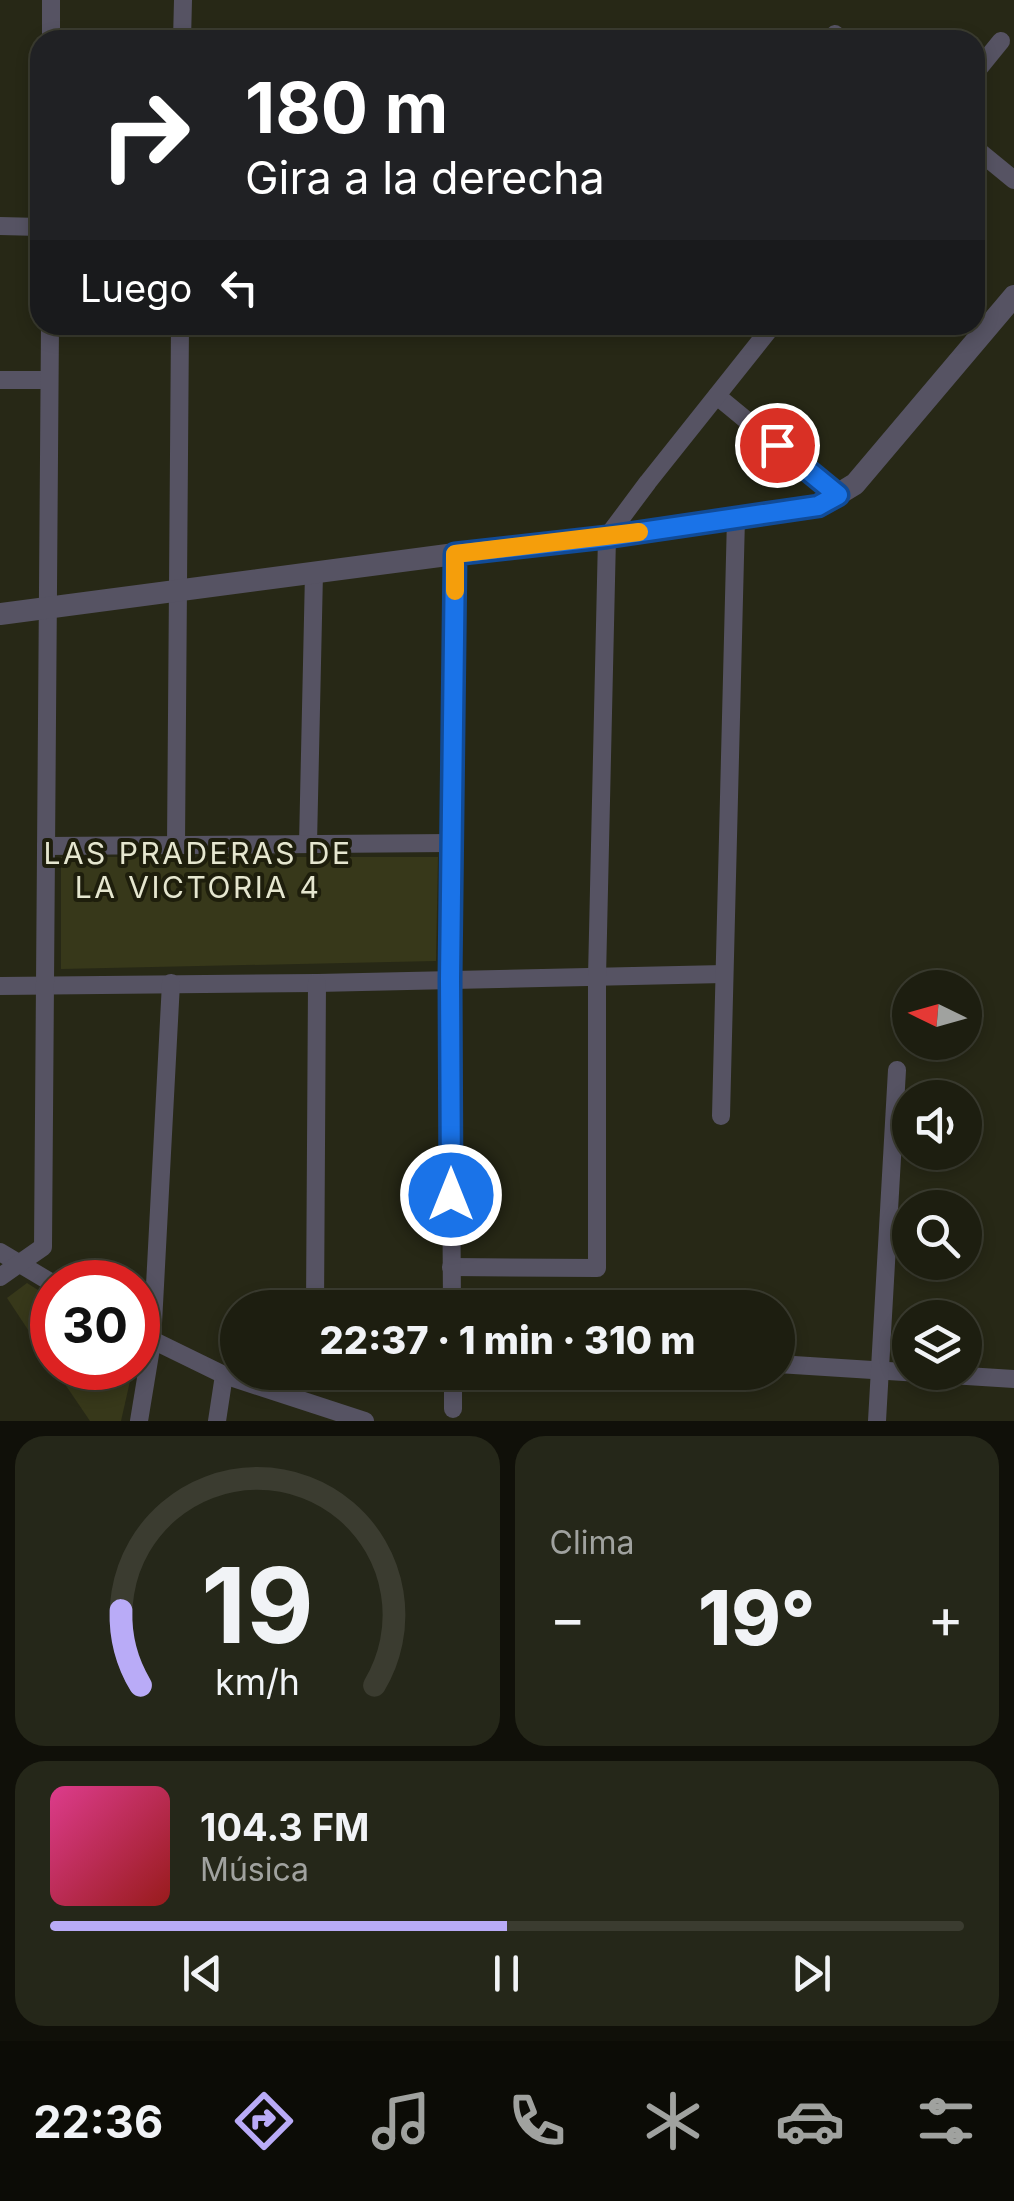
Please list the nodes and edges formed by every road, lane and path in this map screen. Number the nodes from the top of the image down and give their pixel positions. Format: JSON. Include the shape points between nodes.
{"nodes":[{"id":1,"x":51,"y":0,"type":"edge"},
{"id":2,"x":183,"y":0,"type":"edge"},
{"id":3,"x":51,"y":30,"type":"edge"},
{"id":4,"x":182,"y":30,"type":"edge"},
{"id":5,"x":1001,"y":41,"type":"dead end"},
{"id":6,"x":985,"y":61,"type":"edge"},
{"id":7,"x":985,"y":156,"type":"edge"},
{"id":8,"x":1014,"y":180,"type":"edge"},
{"id":9,"x":0,"y":226,"type":"edge"},
{"id":10,"x":30,"y":227,"type":"edge"},
{"id":11,"x":1014,"y":296,"type":"edge"},
{"id":12,"x":985,"y":330,"type":"edge"},
{"id":13,"x":50,"y":335,"type":"edge"},
{"id":14,"x":180,"y":335,"type":"edge"},
{"id":15,"x":766,"y":335,"type":"edge"},
{"id":16,"x":981,"y":335,"type":"edge"},
{"id":17,"x":0,"y":380,"type":"edge"},
{"id":18,"x":49,"y":380,"type":"junction"},
{"id":19,"x":717,"y":396,"type":"junction"},
{"id":20,"x":838,"y":495,"type":"junction"},
{"id":21,"x":736,"y":518,"type":"junction"},
{"id":22,"x":607,"y":537,"type":"junction"},
{"id":23,"x":455,"y":554,"type":"junction"},
{"id":24,"x":314,"y":573,"type":"junction"},
{"id":25,"x":179,"y":591,"type":"junction"},
{"id":26,"x":46,"y":608,"type":"junction"},
{"id":27,"x":0,"y":614,"type":"edge"},
{"id":28,"x":452,"y":843,"type":"junction"},
{"id":29,"x":308,"y":844,"type":"junction"},
{"id":30,"x":176,"y":845,"type":"junction"},
{"id":31,"x":46,"y":846,"type":"junction"},
{"id":32,"x":724,"y":974,"type":"junction"},
{"id":33,"x":597,"y":978,"type":"junction"},
{"id":34,"x":450,"y":979,"type":"junction"},
{"id":35,"x":171,"y":983,"type":"junction"},
{"id":36,"x":317,"y":983,"type":"junction"},
{"id":37,"x":44,"y":985,"type":"junction"},
{"id":38,"x":0,"y":986,"type":"edge"},
{"id":39,"x":898,"y":1070,"type":"dead end"},
{"id":40,"x":721,"y":1116,"type":"dead end"},
{"id":41,"x":0,"y":1252,"type":"edge"},
{"id":42,"x":151,"y":1260,"type":"edge"},
{"id":43,"x":20,"y":1263,"type":"junction"},
{"id":44,"x":452,"y":1267,"type":"junction"},
{"id":45,"x":30,"y":1269,"type":"edge"},
{"id":46,"x":0,"y":1277,"type":"edge"},
{"id":47,"x":315,"y":1290,"type":"edge"},
{"id":48,"x":452,"y":1290,"type":"edge"},
{"id":49,"x":160,"y":1345,"type":"edge"},
{"id":50,"x":795,"y":1365,"type":"edge"},
{"id":51,"x":880,"y":1372,"type":"junction"},
{"id":52,"x":220,"y":1373,"type":"edge"},
{"id":53,"x":1014,"y":1379,"type":"edge"},
{"id":54,"x":141,"y":1390,"type":"edge"},
{"id":55,"x":222,"y":1390,"type":"edge"},
{"id":56,"x":270,"y":1390,"type":"edge"},
{"id":57,"x":452,"y":1390,"type":"edge"},
{"id":58,"x":453,"y":1409,"type":"dead end"},
{"id":59,"x":139,"y":1421,"type":"edge"},
{"id":60,"x":217,"y":1421,"type":"edge"},
{"id":61,"x":364,"y":1421,"type":"edge"},
{"id":62,"x":877,"y":1421,"type":"edge"}],
"edges":[{"from":1,"to":3,"type":"street"},
{"from":2,"to":4,"type":"street"},
{"from":5,"to":6,"type":"street"},
{"from":7,"to":8,"type":"street"},
{"from":9,"to":10,"type":"street"},
{"from":11,"to":12,"type":"street"},
{"from":13,"to":18,"type":"street"},
{"from":14,"to":25,"type":"street"},
{"from":15,"to":19,"type":"street"},
{"from":16,"to":20,"type":"street","via":[[855,484]]},
{"from":17,"to":18,"type":"street"},
{"from":18,"to":26,"type":"street"},
{"from":19,"to":20,"type":"street"},
{"from":19,"to":22,"type":"street"},
{"from":20,"to":21,"type":"street","via":[[818,506]]},
{"from":21,"to":22,"type":"street"},
{"from":21,"to":32,"type":"street"},
{"from":22,"to":23,"type":"street"},
{"from":22,"to":33,"type":"street"},
{"from":23,"to":24,"type":"street"},
{"from":23,"to":28,"type":"street"},
{"from":24,"to":25,"type":"street"},
{"from":24,"to":29,"type":"street"},
{"from":25,"to":26,"type":"street"},
{"from":25,"to":30,"type":"street"},
{"from":26,"to":27,"type":"street"},
{"from":26,"to":31,"type":"street"},
{"from":28,"to":29,"type":"street"},
{"from":28,"to":34,"type":"street"},
{"from":29,"to":30,"type":"street"},
{"from":30,"to":31,"type":"street"},
{"from":31,"to":37,"type":"street"},
{"from":32,"to":33,"type":"street"},
{"from":32,"to":40,"type":"street"},
{"from":33,"to":34,"type":"street"},
{"from":33,"to":44,"type":"street","via":[[597,1268]]},
{"from":34,"to":36,"type":"street"},
{"from":34,"to":44,"type":"street"},
{"from":35,"to":36,"type":"street"},
{"from":35,"to":37,"type":"street"},
{"from":35,"to":42,"type":"street"},
{"from":36,"to":47,"type":"street"},
{"from":37,"to":38,"type":"street"},
{"from":37,"to":43,"type":"street","via":[[43,1247]]},
{"from":39,"to":51,"type":"street"},
{"from":41,"to":43,"type":"street"},
{"from":43,"to":45,"type":"street"},
{"from":43,"to":46,"type":"street"},
{"from":44,"to":48,"type":"street"},
{"from":49,"to":52,"type":"street"},
{"from":50,"to":51,"type":"street"},
{"from":51,"to":53,"type":"street"},
{"from":51,"to":62,"type":"street"},
{"from":54,"to":59,"type":"street"},
{"from":55,"to":60,"type":"street"},
{"from":56,"to":61,"type":"street"},
{"from":57,"to":58,"type":"street"}]}
